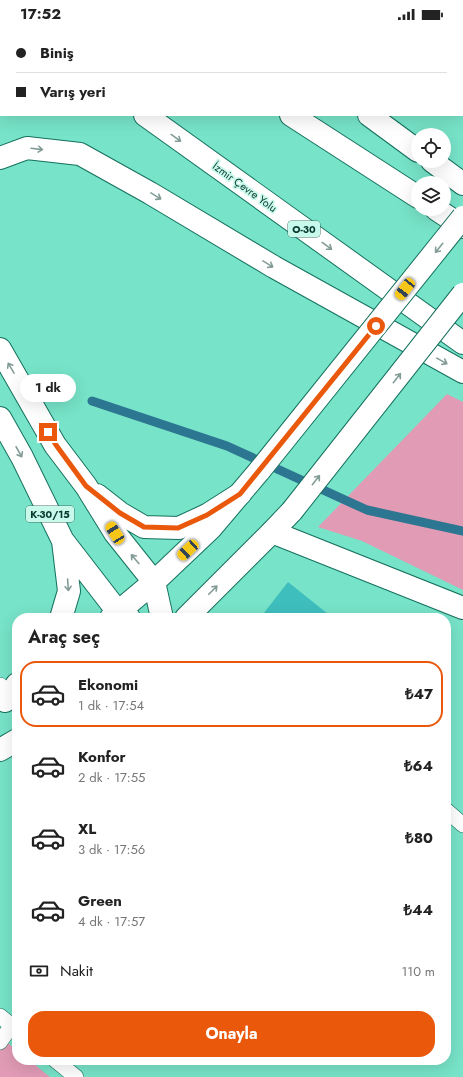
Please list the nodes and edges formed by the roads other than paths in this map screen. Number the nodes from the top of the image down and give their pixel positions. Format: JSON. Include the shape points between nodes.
{"nodes":[{"id":1,"x":145,"y":116,"type":"edge"},
{"id":2,"x":294,"y":116,"type":"edge"},
{"id":3,"x":370,"y":116,"type":"edge"},
{"id":4,"x":411,"y":146,"type":"edge"},
{"id":5,"x":0,"y":158,"type":"edge"},
{"id":6,"x":441,"y":168,"type":"edge"},
{"id":7,"x":463,"y":184,"type":"edge"},
{"id":8,"x":411,"y":192,"type":"edge"},
{"id":9,"x":446,"y":216,"type":"edge"},
{"id":10,"x":463,"y":217,"type":"edge"},
{"id":11,"x":463,"y":227,"type":"edge"},
{"id":12,"x":463,"y":294,"type":"edge"},
{"id":13,"x":463,"y":343,"type":"edge"},
{"id":14,"x":0,"y":349,"type":"edge"},
{"id":15,"x":463,"y":372,"type":"edge"},
{"id":16,"x":0,"y":418,"type":"edge"},
{"id":17,"x":86,"y":486,"type":"junction"},
{"id":18,"x":240,"y":494,"type":"junction"},
{"id":19,"x":272,"y":532,"type":"junction"},
{"id":20,"x":64,"y":541,"type":"junction"},
{"id":21,"x":154,"y":582,"type":"junction"},
{"id":22,"x":463,"y":608,"type":"edge"},
{"id":23,"x":62,"y":613,"type":"edge"},
{"id":24,"x":117,"y":613,"type":"edge"},
{"id":25,"x":122,"y":613,"type":"edge"},
{"id":26,"x":161,"y":613,"type":"edge"},
{"id":27,"x":191,"y":613,"type":"edge"},
{"id":28,"x":12,"y":743,"type":"edge"},
{"id":29,"x":0,"y":750,"type":"edge"},
{"id":30,"x":451,"y":814,"type":"edge"},
{"id":31,"x":463,"y":824,"type":"edge"},
{"id":32,"x":10,"y":1024,"type":"edge"},
{"id":33,"x":0,"y":1042,"type":"edge"},
{"id":34,"x":61,"y":1065,"type":"edge"},
{"id":35,"x":76,"y":1077,"type":"edge"}],
"edges":[{"from":1,"to":13,"type":"main road","name":"İzmir Çevre Yolu","number":"O-30","one_way":true},
{"from":2,"to":8,"type":"main road"},
{"from":3,"to":4,"type":"main road"},
{"from":5,"to":15,"type":"main road","one_way":true,"via":[[27,148],[80,154],[274,267]]},
{"from":6,"to":7,"type":"main road"},
{"from":9,"to":11,"type":"main road"},
{"from":10,"to":18,"type":"main road","one_way":true,"bridge":true},
{"from":19,"to":12,"type":"main road","one_way":true,"bridge":true},
{"from":17,"to":14,"type":"main road","one_way":true,"via":[[56,445]]},
{"from":16,"to":20,"type":"main road","number":"K-30/15","one_way":true},
{"from":17,"to":18,"type":"main road","via":[[120,513],[144,527],[178,528],[207,515]]},
{"from":21,"to":17,"type":"main road","one_way":true,"via":[[115,533]]},
{"from":18,"to":21,"type":"main road","via":[[211,528]]},
{"from":19,"to":22,"type":"main road"},
{"from":27,"to":19,"type":"main road","one_way":true},
{"from":20,"to":23,"type":"main road","number":"K-30/15","one_way":true,"via":[[69,591]]},
{"from":20,"to":24,"type":"main road"},
{"from":21,"to":25,"type":"main road"},
{"from":21,"to":26,"type":"main road"},
{"from":28,"to":29,"type":"main road"},
{"from":30,"to":31,"type":"lane"},
{"from":32,"to":33,"type":"lane"},
{"from":34,"to":35,"type":"lane"}]}
